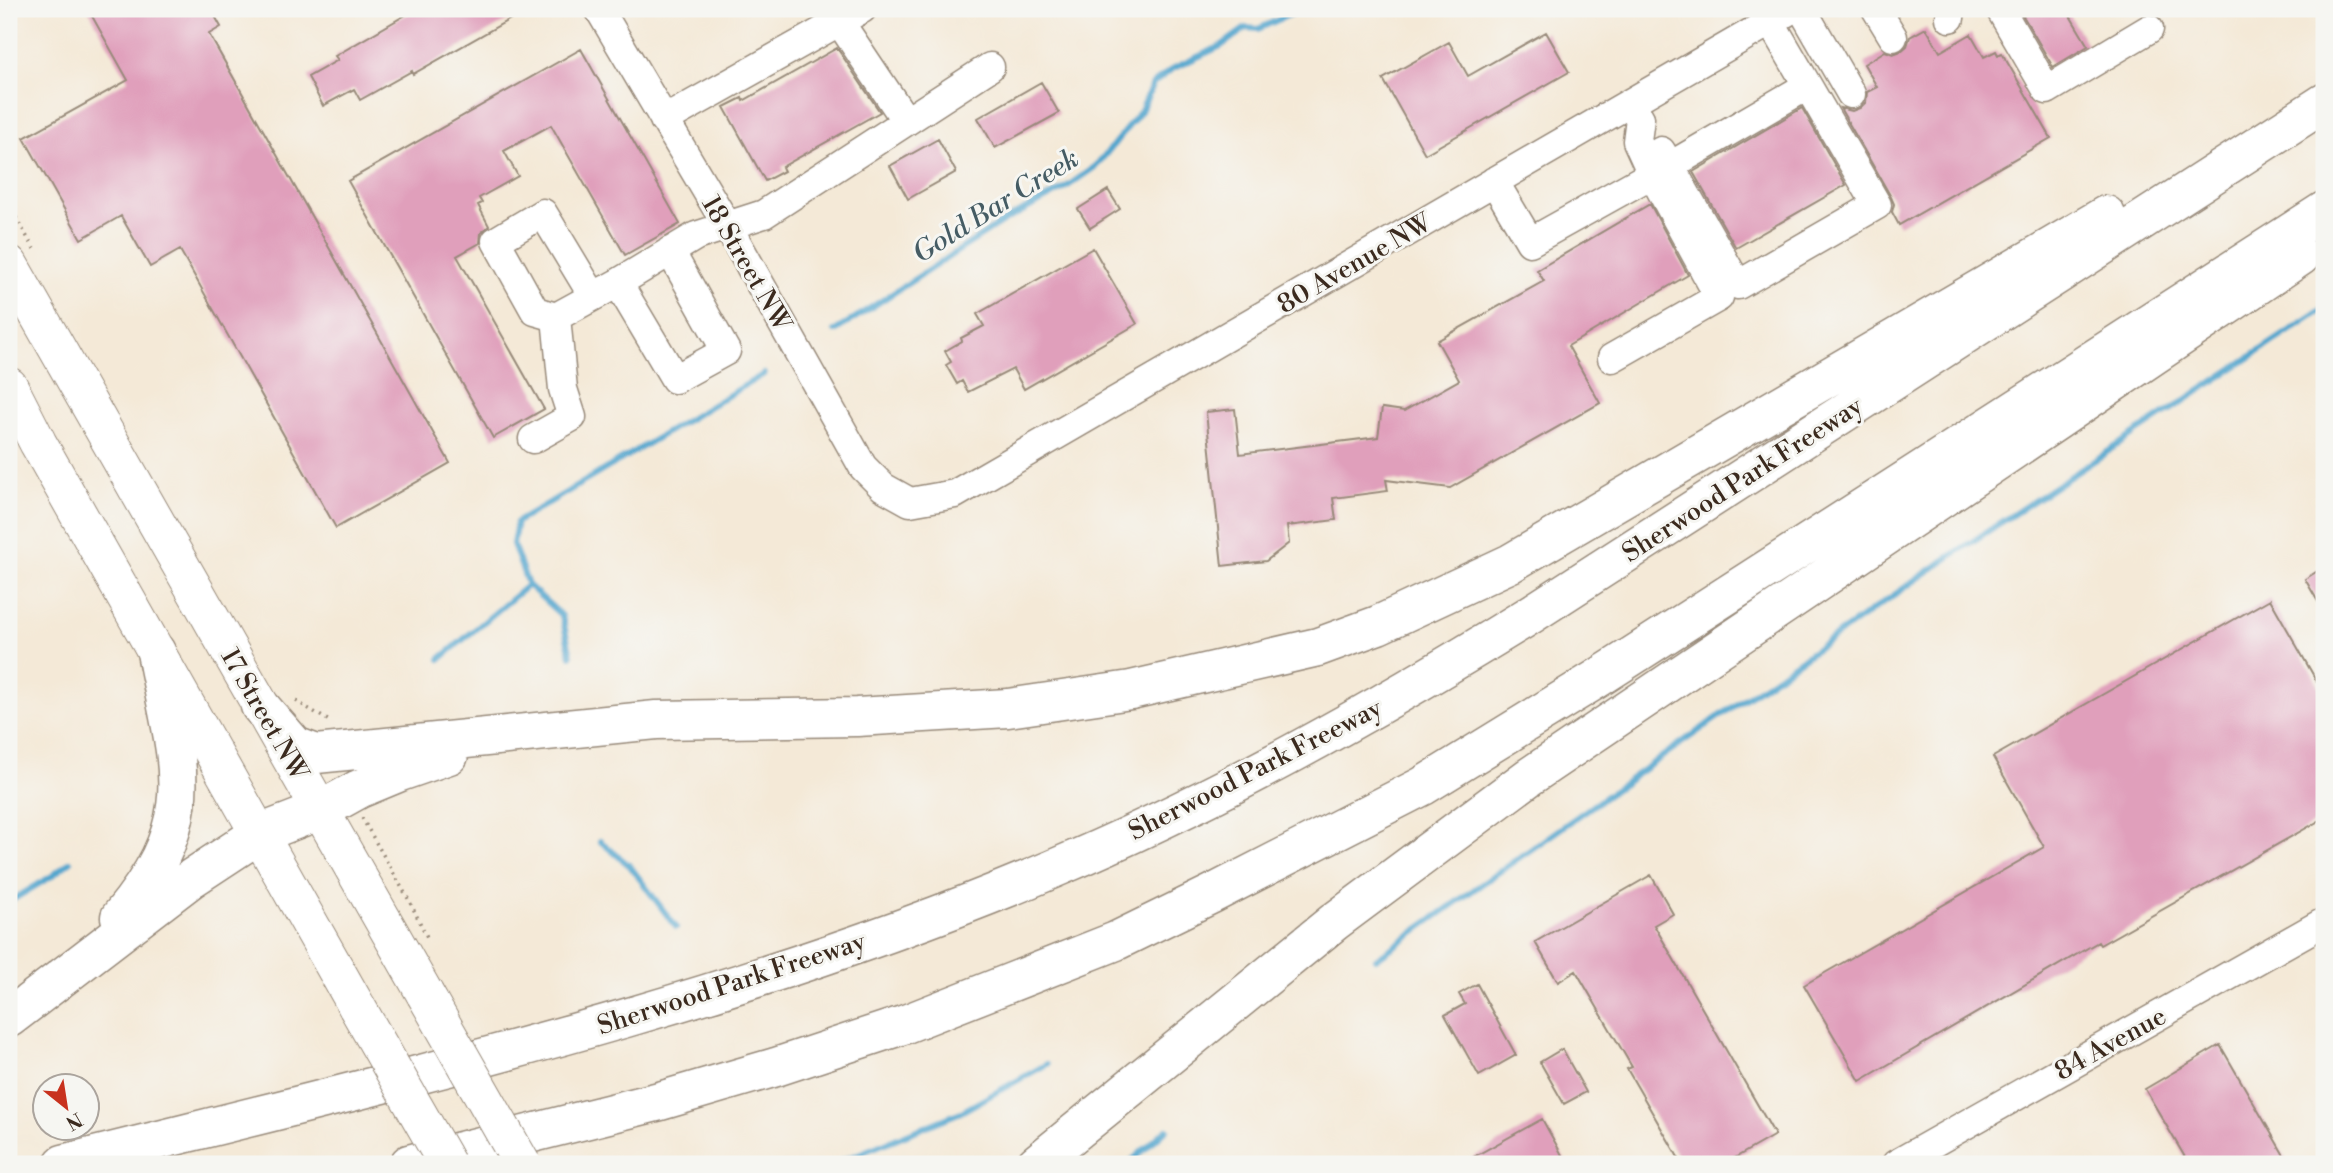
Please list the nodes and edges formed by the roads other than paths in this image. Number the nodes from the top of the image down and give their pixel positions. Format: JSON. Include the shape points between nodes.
{"nodes":[{"id":1,"x":599,"y":9,"type":"edge"},
{"id":2,"x":1802,"y":9,"type":"edge"},
{"id":3,"x":1876,"y":9,"type":"edge"},
{"id":4,"x":2000,"y":9,"type":"edge"},
{"id":5,"x":843,"y":13,"type":"edge"},
{"id":6,"x":1781,"y":15,"type":"edge"},
{"id":7,"x":2149,"y":29,"type":"dead end"},
{"id":8,"x":1893,"y":37,"type":"dead end"},
{"id":9,"x":990,"y":68,"type":"dead end"},
{"id":10,"x":1807,"y":86,"type":"junction"},
{"id":11,"x":1851,"y":94,"type":"dead end"},
{"id":12,"x":2320,"y":106,"type":"edge"},
{"id":13,"x":1636,"y":110,"type":"junction"},
{"id":14,"x":664,"y":120,"type":"junction"},
{"id":15,"x":906,"y":121,"type":"junction"},
{"id":16,"x":1661,"y":170,"type":"junction"},
{"id":17,"x":1494,"y":181,"type":"junction"},
{"id":18,"x":2324,"y":211,"type":"edge"},
{"id":19,"x":727,"y":227,"type":"junction"},
{"id":20,"x":2324,"y":241,"type":"edge"},
{"id":21,"x":670,"y":251,"type":"junction"},
{"id":22,"x":24,"y":260,"type":"edge"},
{"id":23,"x":618,"y":283,"type":"junction"},
{"id":24,"x":593,"y":296,"type":"junction"},
{"id":25,"x":556,"y":317,"type":"junction"},
{"id":26,"x":1612,"y":358,"type":"dead end"},
{"id":27,"x":9,"y":386,"type":"edge"},
{"id":28,"x":533,"y":439,"type":"dead end"},
{"id":29,"x":910,"y":502,"type":"joint"},
{"id":30,"x":156,"y":652,"type":"junction"},
{"id":31,"x":277,"y":703,"type":"junction"},
{"id":32,"x":522,"y":734,"type":"junction"},
{"id":33,"x":335,"y":803,"type":"junction"},
{"id":34,"x":259,"y":834,"type":"junction"},
{"id":35,"x":2324,"y":922,"type":"edge"},
{"id":36,"x":40,"y":993,"type":"junction"},
{"id":37,"x":9,"y":1018,"type":"edge"},
{"id":38,"x":63,"y":1164,"type":"edge"},
{"id":39,"x":409,"y":1164,"type":"edge"},
{"id":40,"x":447,"y":1164,"type":"edge"},
{"id":41,"x":522,"y":1164,"type":"edge"},
{"id":42,"x":1036,"y":1164,"type":"edge"},
{"id":43,"x":1896,"y":1164,"type":"edge"}],
"edges":[{"from":1,"to":14,"type":"street","name":"18 Street NW"},
{"from":2,"to":11,"type":"street"},
{"from":3,"to":8,"type":"street"},
{"from":4,"to":7,"type":"street","via":[[2047,90]]},
{"from":5,"to":14,"type":"street"},
{"from":5,"to":15,"type":"street"},
{"from":6,"to":10,"type":"street"},
{"from":6,"to":13,"type":"street","name":"80 Avenue NW"},
{"from":9,"to":15,"type":"street"},
{"from":10,"to":16,"type":"street"},
{"from":10,"to":16,"type":"street","via":[[1877,205],[1738,285]]},
{"from":12,"to":32,"type":"highway","via":[[2216,150],[1511,563],[1378,625],[1318,647],[1131,690],[1007,708],[857,718],[656,720]]},
{"from":12,"to":38,"type":"highway","name":"Sherwood Park Freeway","via":[[1440,671],[1170,815],[1053,869],[929,918],[666,1007]]},
{"from":13,"to":16,"type":"street"},
{"from":13,"to":17,"type":"street","name":"80 Avenue NW"},
{"from":14,"to":19,"type":"street","name":"18 Street NW"},
{"from":15,"to":19,"type":"street","via":[[764,214]]},
{"from":16,"to":17,"type":"street","via":[[1530,242]]},
{"from":16,"to":26,"type":"street","via":[[1718,297]]},
{"from":17,"to":29,"type":"street","name":"80 Avenue NW","via":[[955,494]]},
{"from":18,"to":39,"type":"highway","via":[[1423,786],[1212,894],[1116,941],[903,1025],[776,1068]]},
{"from":19,"to":21,"type":"street","via":[[696,236]]},
{"from":19,"to":29,"type":"street","name":"18 Street NW","via":[[863,467],[883,487]]},
{"from":20,"to":42,"type":"highway","via":[[1529,777],[1334,922]]},
{"from":21,"to":23,"type":"street"},
{"from":21,"to":23,"type":"street","via":[[726,351],[675,379]]},
{"from":22,"to":31,"type":"main road","name":"17 Street NW"},
{"from":23,"to":24,"type":"street"},
{"from":24,"to":25,"type":"street"},
{"from":24,"to":25,"type":"street","via":[[543,213],[496,241],[535,311]]},
{"from":25,"to":28,"type":"street","via":[[563,389],[572,417]]},
{"from":27,"to":30,"type":"main road"},
{"from":30,"to":34,"type":"main road"},
{"from":30,"to":36,"type":"highway","via":[[177,755],[179,793],[173,826],[138,895]]},
{"from":31,"to":32,"type":"highway","via":[[295,746],[316,754]]},
{"from":31,"to":33,"type":"main road","name":"17 Street NW"},
{"from":32,"to":33,"type":"highway","via":[[410,768]]},
{"from":33,"to":34,"type":"highway"},
{"from":33,"to":41,"type":"main road","name":"17 Street NW","bridge":true,"via":[[425,994]]},
{"from":34,"to":36,"type":"highway","via":[[192,878]]},
{"from":34,"to":40,"type":"main road","bridge":true},
{"from":35,"to":43,"type":"street","name":"84 Avenue"},
{"from":36,"to":37,"type":"highway"}]}
